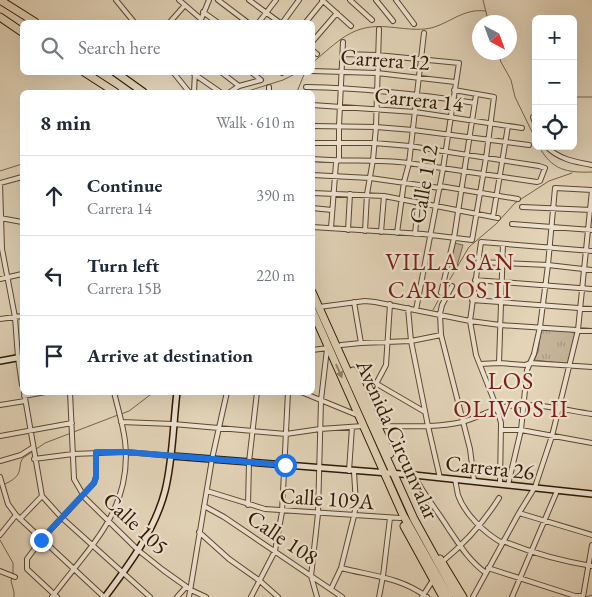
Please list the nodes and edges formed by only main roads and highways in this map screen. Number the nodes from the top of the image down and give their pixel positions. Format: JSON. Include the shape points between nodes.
{"nodes":[{"id":1,"x":0,"y":0,"type":"edge"},
{"id":2,"x":12,"y":8,"type":"junction"},
{"id":3,"x":2,"y":19,"type":"edge"},
{"id":4,"x":27,"y":20,"type":"edge"},
{"id":5,"x":33,"y":20,"type":"edge"},
{"id":6,"x":20,"y":26,"type":"edge"},
{"id":7,"x":20,"y":31,"type":"edge"},
{"id":8,"x":119,"y":75,"type":"edge"},
{"id":9,"x":91,"y":76,"type":"edge"},
{"id":10,"x":112,"y":90,"type":"edge"},
{"id":11,"x":140,"y":90,"type":"edge"},
{"id":12,"x":316,"y":308,"type":"edge"},
{"id":13,"x":331,"y":333,"type":"junction"},
{"id":14,"x":384,"y":472,"type":"junction"},
{"id":15,"x":396,"y":474,"type":"junction"},
{"id":16,"x":443,"y":597,"type":"edge"},
{"id":17,"x":449,"y":597,"type":"edge"},
{"id":18,"x":457,"y":597,"type":"edge"},
{"id":19,"x":463,"y":597,"type":"edge"}],
"edges":[{"from":1,"to":2,"type":"highway"},
{"from":2,"to":4,"type":"highway"},
{"from":2,"to":5,"type":"highway"},
{"from":3,"to":6,"type":"highway"},
{"from":3,"to":7,"type":"highway"},
{"from":8,"to":11,"type":"highway"},
{"from":9,"to":10,"type":"highway"},
{"from":12,"to":13,"type":"highway","name":"Avenida Circunvalar"},
{"from":12,"to":14,"type":"highway","name":"Avenida Circunvalar","one_way":true,"via":[[328,348]]},
{"from":13,"to":15,"type":"highway","name":"Avenida Circunvalar"},
{"from":13,"to":15,"type":"highway","via":[[341,345],[367,401]]},
{"from":14,"to":16,"type":"highway","via":[[400,518]]},
{"from":14,"to":17,"type":"highway","name":"Avenida Circunvalar","via":[[405,518]]},
{"from":15,"to":18,"type":"highway","name":"Avenida Circunvalar","via":[[423,536]]},
{"from":15,"to":19,"type":"highway"}]}
